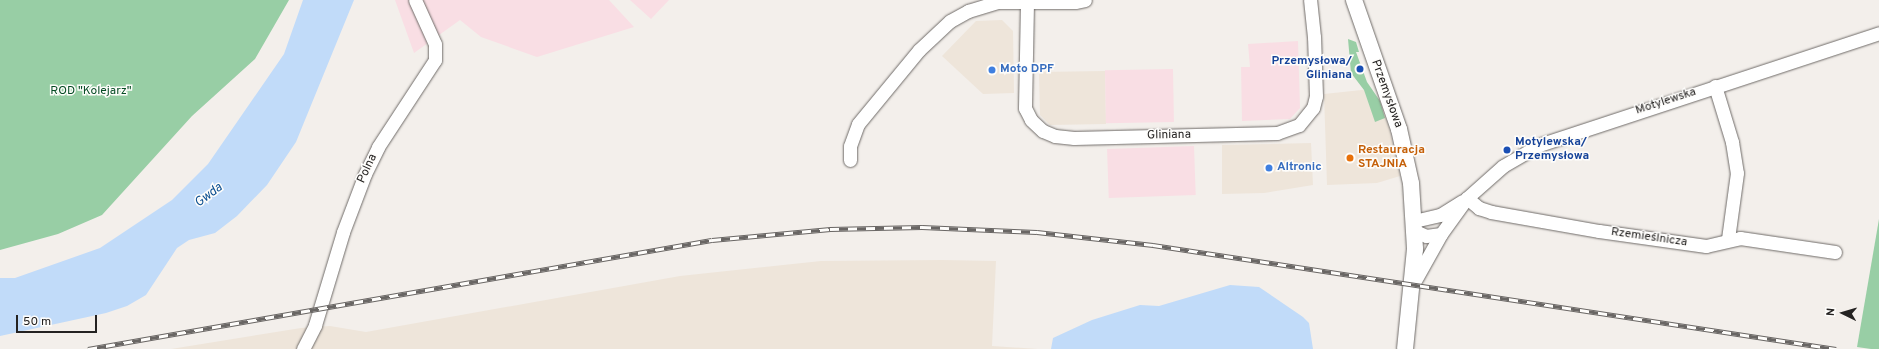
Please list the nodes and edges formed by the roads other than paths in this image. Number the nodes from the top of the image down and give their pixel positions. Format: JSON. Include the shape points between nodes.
{"nodes":[{"id":1,"x":415,"y":0,"type":"edge"},
{"id":2,"x":1085,"y":0,"type":"edge"},
{"id":3,"x":1310,"y":0,"type":"edge"},
{"id":4,"x":1354,"y":0,"type":"edge"},
{"id":5,"x":1027,"y":3,"type":"junction"},
{"id":6,"x":1879,"y":33,"type":"edge"},
{"id":7,"x":1715,"y":86,"type":"junction"},
{"id":8,"x":850,"y":160,"type":"dead end"},
{"id":9,"x":1467,"y":198,"type":"junction"},
{"id":10,"x":1415,"y":226,"type":"junction"},
{"id":11,"x":1441,"y":234,"type":"junction"},
{"id":12,"x":1728,"y":239,"type":"junction"},
{"id":13,"x":1835,"y":252,"type":"dead end"},
{"id":14,"x":1413,"y":284,"type":"junction"},
{"id":15,"x":303,"y":349,"type":"edge"},
{"id":16,"x":1405,"y":349,"type":"edge"}],
"edges":[{"from":1,"to":15,"type":"street","name":"Polna","via":[[435,44],[435,60],[378,147],[365,174],[343,232],[315,325]]},
{"from":2,"to":5,"type":"street"},
{"from":3,"to":5,"type":"street","name":"Gliniana","via":[[1316,96],[1313,108],[1299,125],[1277,133],[1074,138],[1055,136],[1043,130],[1031,120],[1025,108]]},
{"from":4,"to":10,"type":"street","name":"Przemysłowa","via":[[1398,129],[1411,183]]},
{"from":5,"to":8,"type":"street","via":[[997,2],[968,10],[935,32],[858,124],[850,146]]},
{"from":6,"to":7,"type":"street","name":"Motylewska"},
{"from":7,"to":9,"type":"street","name":"Motylewska","via":[[1547,142],[1503,166]]},
{"from":7,"to":12,"type":"street","via":[[1732,142],[1737,173]]},
{"from":9,"to":10,"type":"street","name":"Motylewska","via":[[1440,215]]},
{"from":9,"to":11,"type":"street","name":"Motylewska"},
{"from":9,"to":12,"type":"street","name":"Rzemieślnicza","via":[[1479,208],[1491,212],[1599,231],[1706,246]]},
{"from":10,"to":11,"type":"street","via":[[1426,236]]},
{"from":10,"to":14,"type":"street","name":"Przemysłowa"},
{"from":11,"to":14,"type":"street","name":"Motylewska"},
{"from":12,"to":13,"type":"street","name":"Rzemieślnicza","via":[[1740,238]]},
{"from":14,"to":16,"type":"street","name":"Motylewska"}]}
